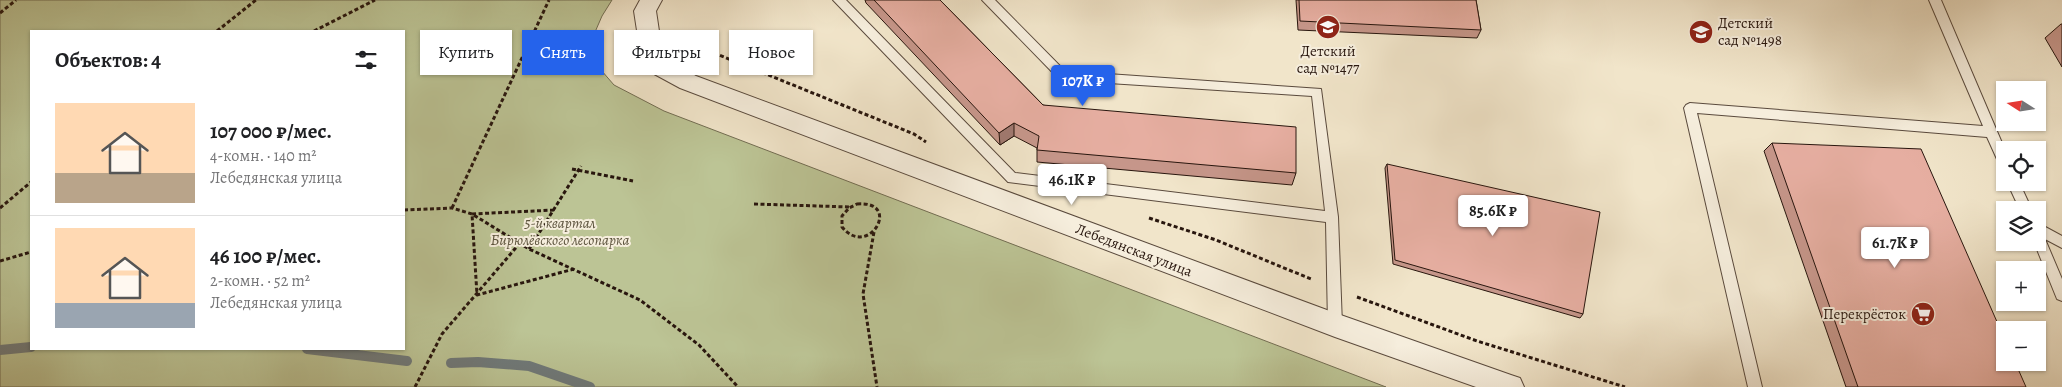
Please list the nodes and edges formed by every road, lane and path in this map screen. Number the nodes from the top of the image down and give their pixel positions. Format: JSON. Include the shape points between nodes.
{"nodes":[{"id":1,"x":16,"y":0,"type":"edge"},
{"id":2,"x":256,"y":0,"type":"edge"},
{"id":3,"x":375,"y":0,"type":"edge"},
{"id":4,"x":549,"y":0,"type":"edge"},
{"id":5,"x":651,"y":0,"type":"edge"},
{"id":6,"x":839,"y":0,"type":"edge"},
{"id":7,"x":988,"y":0,"type":"edge"},
{"id":8,"x":1935,"y":0,"type":"edge"},
{"id":9,"x":0,"y":13,"type":"edge"},
{"id":10,"x":218,"y":30,"type":"edge"},
{"id":11,"x":316,"y":30,"type":"edge"},
{"id":12,"x":719,"y":55,"type":"edge"},
{"id":13,"x":1991,"y":132,"type":"junction"},
{"id":14,"x":1996,"y":143,"type":"edge"},
{"id":15,"x":929,"y":144,"type":"dead end"},
{"id":16,"x":581,"y":166,"type":"dead end"},
{"id":17,"x":572,"y":169,"type":"dead end"},
{"id":18,"x":633,"y":181,"type":"dead end"},
{"id":19,"x":30,"y":183,"type":"edge"},
{"id":20,"x":754,"y":204,"type":"dead end"},
{"id":21,"x":850,"y":207,"type":"junction"},
{"id":22,"x":0,"y":208,"type":"edge"},
{"id":23,"x":452,"y":208,"type":"junction"},
{"id":24,"x":405,"y":210,"type":"edge"},
{"id":25,"x":554,"y":210,"type":"junction"},
{"id":26,"x":472,"y":214,"type":"junction"},
{"id":27,"x":1140,"y":216,"type":"dead end"},
{"id":28,"x":1332,"y":217,"type":"junction"},
{"id":29,"x":874,"y":232,"type":"junction"},
{"id":30,"x":2046,"y":233,"type":"edge"},
{"id":31,"x":2062,"y":242,"type":"edge"},
{"id":32,"x":520,"y":243,"type":"junction"},
{"id":33,"x":529,"y":248,"type":"junction"},
{"id":34,"x":2044,"y":251,"type":"edge"},
{"id":35,"x":30,"y":252,"type":"edge"},
{"id":36,"x":0,"y":261,"type":"edge"},
{"id":37,"x":574,"y":269,"type":"junction"},
{"id":38,"x":1334,"y":288,"type":"junction"},
{"id":39,"x":477,"y":295,"type":"junction"},
{"id":40,"x":2062,"y":295,"type":"edge"},
{"id":41,"x":1335,"y":325,"type":"junction"},
{"id":42,"x":415,"y":387,"type":"edge"},
{"id":43,"x":738,"y":387,"type":"edge"},
{"id":44,"x":877,"y":387,"type":"edge"},
{"id":45,"x":1512,"y":387,"type":"edge"},
{"id":46,"x":1625,"y":387,"type":"edge"},
{"id":47,"x":1754,"y":387,"type":"edge"}],
"edges":[{"from":1,"to":9,"type":"path"},
{"from":2,"to":10,"type":"path"},
{"from":3,"to":11,"type":"path"},
{"from":4,"to":23,"type":"path"},
{"from":5,"to":41,"type":"street","name":"Лебедянская улица","via":[[645,11],[653,64],[688,82]]},
{"from":6,"to":28,"type":"lane","via":[[1012,178]]},
{"from":7,"to":28,"type":"lane","via":[[1062,75],[1317,92]]},
{"from":8,"to":13,"type":"lane"},
{"from":12,"to":15,"type":"path","via":[[914,134]]},
{"from":13,"to":14,"type":"lane"},
{"from":13,"to":47,"type":"lane","via":[[1690,108]]},
{"from":16,"to":25,"type":"path"},
{"from":17,"to":18,"type":"path"},
{"from":19,"to":22,"type":"path"},
{"from":20,"to":21,"type":"path"},
{"from":21,"to":29,"type":"path","via":[[863,203],[875,207],[881,216],[879,228]]},
{"from":21,"to":29,"type":"path","via":[[842,216],[845,231],[862,237]]},
{"from":23,"to":24,"type":"path"},
{"from":23,"to":26,"type":"path"},
{"from":25,"to":26,"type":"path"},
{"from":25,"to":33,"type":"path"},
{"from":26,"to":32,"type":"path"},
{"from":26,"to":39,"type":"path"},
{"from":27,"to":38,"type":"path","via":[[1216,240]]},
{"from":28,"to":38,"type":"lane"},
{"from":29,"to":44,"type":"path","via":[[863,294]]},
{"from":30,"to":31,"type":"lane"},
{"from":32,"to":33,"type":"path"},
{"from":32,"to":39,"type":"path"},
{"from":33,"to":37,"type":"path"},
{"from":34,"to":40,"type":"lane"},
{"from":35,"to":36,"type":"path"},
{"from":37,"to":39,"type":"path"},
{"from":37,"to":43,"type":"path","via":[[640,300],[699,345]]},
{"from":38,"to":41,"type":"lane"},
{"from":38,"to":46,"type":"path","via":[[1477,341]]},
{"from":39,"to":42,"type":"path","via":[[442,334]]},
{"from":41,"to":45,"type":"street","name":"Лебедянская улица"}]}
